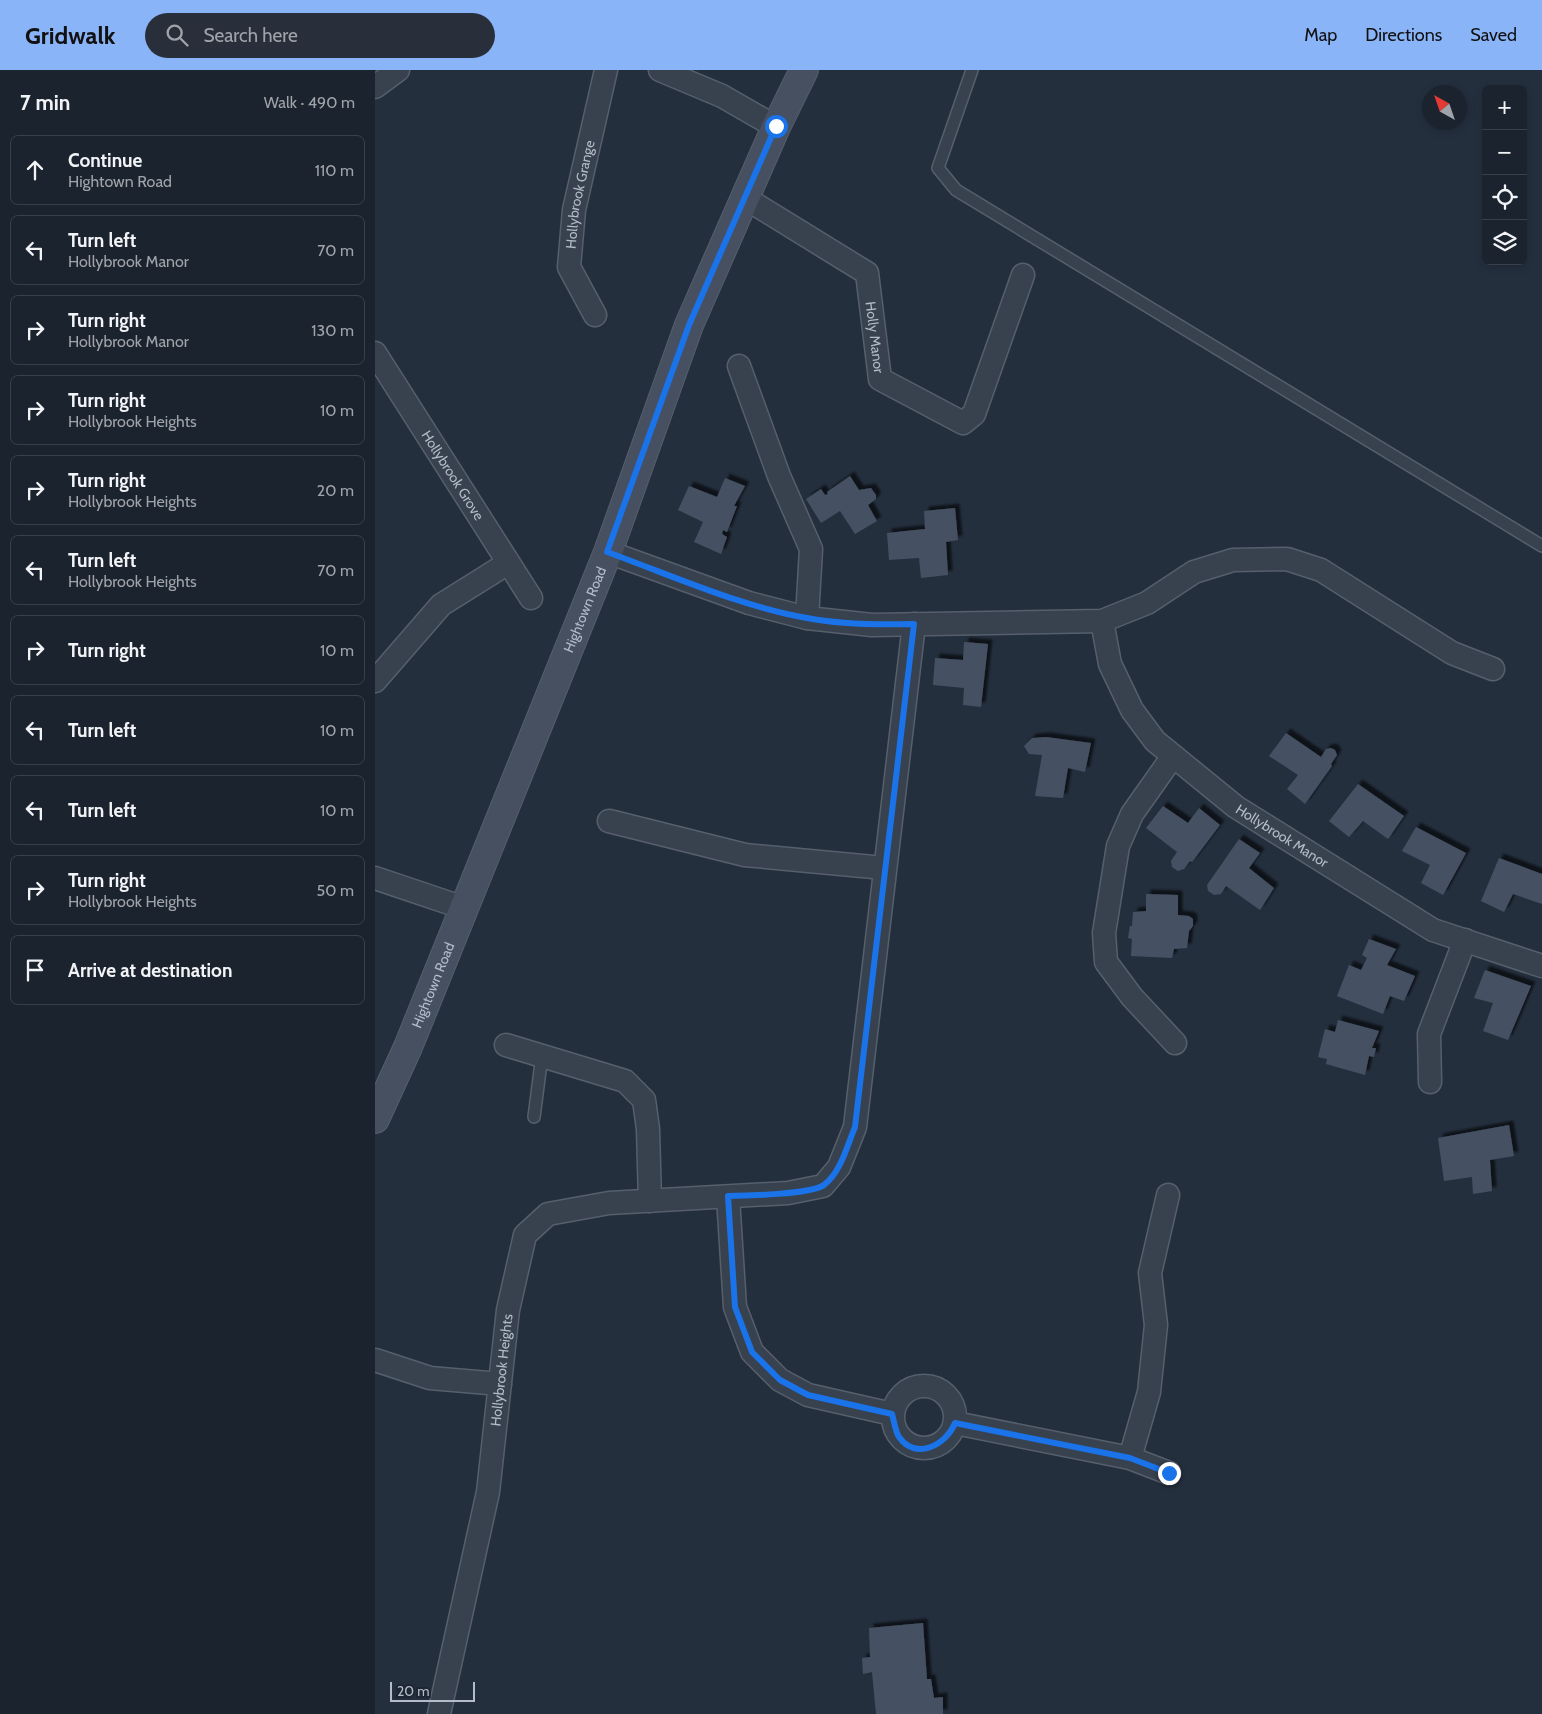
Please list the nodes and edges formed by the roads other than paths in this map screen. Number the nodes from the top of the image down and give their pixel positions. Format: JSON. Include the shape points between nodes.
{"nodes":[{"id":1,"x":398,"y":70,"type":"edge"},
{"id":2,"x":605,"y":70,"type":"edge"},
{"id":3,"x":660,"y":70,"type":"edge"},
{"id":4,"x":804,"y":70,"type":"edge"},
{"id":5,"x":971,"y":70,"type":"edge"},
{"id":6,"x":375,"y":87,"type":"edge"},
{"id":7,"x":776,"y":126,"type":"junction"},
{"id":8,"x":745,"y":198,"type":"junction"},
{"id":9,"x":1023,"y":275,"type":"dead end"},
{"id":10,"x":595,"y":315,"type":"dead end"},
{"id":11,"x":378,"y":363,"type":"edge"},
{"id":12,"x":739,"y":366,"type":"dead end"},
{"id":13,"x":1542,"y":546,"type":"edge"},
{"id":14,"x":607,"y":552,"type":"junction"},
{"id":15,"x":508,"y":563,"type":"junction"},
{"id":16,"x":531,"y":598,"type":"dead end"},
{"id":17,"x":807,"y":618,"type":"junction"},
{"id":18,"x":1102,"y":621,"type":"junction"},
{"id":19,"x":914,"y":624,"type":"junction"},
{"id":20,"x":1493,"y":669,"type":"dead end"},
{"id":21,"x":375,"y":681,"type":"edge"},
{"id":22,"x":1173,"y":756,"type":"junction"},
{"id":23,"x":609,"y":821,"type":"dead end"},
{"id":24,"x":884,"y":868,"type":"junction"},
{"id":25,"x":375,"y":878,"type":"edge"},
{"id":26,"x":464,"y":908,"type":"junction"},
{"id":27,"x":1465,"y":940,"type":"junction"},
{"id":28,"x":1542,"y":966,"type":"edge"},
{"id":29,"x":1175,"y":1043,"type":"dead end"},
{"id":30,"x":506,"y":1045,"type":"dead end"},
{"id":31,"x":542,"y":1055,"type":"junction"},
{"id":32,"x":1430,"y":1082,"type":"dead end"},
{"id":33,"x":534,"y":1117,"type":"dead end"},
{"id":34,"x":375,"y":1120,"type":"edge"},
{"id":35,"x":1168,"y":1195,"type":"dead end"},
{"id":36,"x":728,"y":1196,"type":"junction"},
{"id":37,"x":650,"y":1201,"type":"junction"},
{"id":38,"x":375,"y":1360,"type":"edge"},
{"id":39,"x":500,"y":1384,"type":"junction"},
{"id":40,"x":892,"y":1414,"type":"junction"},
{"id":41,"x":955,"y":1423,"type":"junction"},
{"id":42,"x":1130,"y":1458,"type":"junction"},
{"id":43,"x":1169,"y":1473,"type":"dead end"},
{"id":44,"x":439,"y":1714,"type":"edge"}],
"edges":[{"from":1,"to":6,"type":"street"},
{"from":2,"to":10,"type":"street","name":"Hollybrook Grange","via":[[574,210],[569,267]]},
{"from":3,"to":7,"type":"street","via":[[723,96]]},
{"from":4,"to":7,"type":"main road","name":"Hightown Road"},
{"from":5,"to":13,"type":"lane","via":[[938,168],[956,190]]},
{"from":7,"to":8,"type":"main road","name":"Hightown Road"},
{"from":8,"to":9,"type":"street","name":"Holly Manor","via":[[867,273],[880,379],[963,423],[974,414]]},
{"from":8,"to":14,"type":"main road","name":"Hightown Road","via":[[689,325]]},
{"from":11,"to":15,"type":"street","name":"Hollybrook Grove"},
{"from":12,"to":17,"type":"street","via":[[779,476],[811,549]]},
{"from":14,"to":17,"type":"street","via":[[749,603]]},
{"from":14,"to":26,"type":"main road","name":"Hightown Road"},
{"from":15,"to":16,"type":"street","name":"Hollybrook Grove"},
{"from":15,"to":21,"type":"street","via":[[441,604]]},
{"from":17,"to":19,"type":"street","via":[[872,625]]},
{"from":18,"to":19,"type":"street"},
{"from":18,"to":20,"type":"street","via":[[1147,604],[1194,572],[1233,560],[1287,559],[1321,570],[1452,653]]},
{"from":18,"to":22,"type":"street","name":"Hollybrook Manor","via":[[1109,664],[1132,710],[1155,741]]},
{"from":19,"to":24,"type":"street"},
{"from":22,"to":27,"type":"street","name":"Hollybrook Manor","via":[[1245,812],[1433,930]]},
{"from":22,"to":29,"type":"street","via":[[1132,814],[1118,846],[1104,933],[1106,962],[1132,997]]},
{"from":23,"to":24,"type":"street","via":[[745,855]]},
{"from":24,"to":36,"type":"street","name":"Hollybrook Heights","via":[[855,1127],[839,1166],[823,1186],[788,1193]]},
{"from":25,"to":26,"type":"street"},
{"from":26,"to":34,"type":"main road","name":"Hightown Road","via":[[408,1048]]},
{"from":27,"to":28,"type":"street","name":"Hollybrook Manor"},
{"from":27,"to":32,"type":"street","via":[[1429,1034]]},
{"from":30,"to":31,"type":"street"},
{"from":31,"to":33,"type":"lane"},
{"from":31,"to":37,"type":"street","via":[[625,1081],[644,1100]]},
{"from":35,"to":42,"type":"street","via":[[1150,1273],[1155,1325],[1149,1392]]},
{"from":36,"to":37,"type":"street","name":"Hollybrook Heights"},
{"from":36,"to":40,"type":"street","via":[[735,1307],[752,1352],[780,1380],[808,1395]]},
{"from":37,"to":39,"type":"street","name":"Hollybrook Heights","via":[[609,1203],[548,1214],[525,1235],[508,1310]]},
{"from":38,"to":39,"type":"street","via":[[430,1378]]},
{"from":39,"to":44,"type":"street","name":"Hollybrook Heights","via":[[488,1492]]},
{"from":40,"to":41,"type":"street","via":[[898,1436],[908,1445],[925,1449],[939,1444]]},
{"from":40,"to":41,"type":"street","via":[[903,1393],[925,1386],[947,1396],[955,1410]]},
{"from":41,"to":42,"type":"street"},
{"from":42,"to":43,"type":"street"}]}
